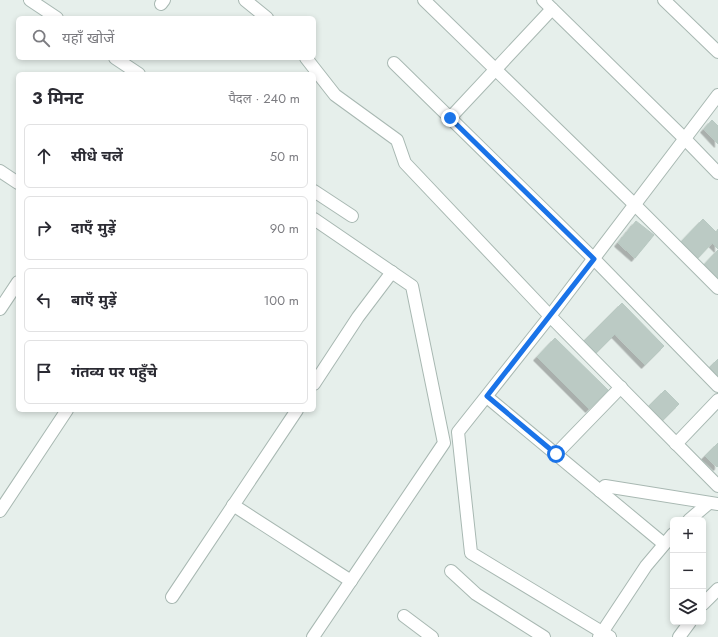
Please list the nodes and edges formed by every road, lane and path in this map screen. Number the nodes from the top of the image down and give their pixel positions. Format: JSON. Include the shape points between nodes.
{"nodes":[{"id":1,"x":30,"y":0,"type":"edge"},
{"id":2,"x":245,"y":0,"type":"edge"},
{"id":3,"x":424,"y":0,"type":"edge"},
{"id":4,"x":543,"y":0,"type":"edge"},
{"id":5,"x":664,"y":0,"type":"edge"},
{"id":6,"x":552,"y":10,"type":"junction"},
{"id":7,"x":54,"y":16,"type":"edge"},
{"id":8,"x":265,"y":16,"type":"edge"},
{"id":9,"x":718,"y":52,"type":"edge"},
{"id":10,"x":118,"y":60,"type":"edge"},
{"id":11,"x":308,"y":60,"type":"edge"},
{"id":12,"x":394,"y":63,"type":"dead end"},
{"id":13,"x":496,"y":70,"type":"junction"},
{"id":14,"x":136,"y":72,"type":"edge"},
{"id":15,"x":718,"y":95,"type":"edge"},
{"id":16,"x":450,"y":118,"type":"junction"},
{"id":17,"x":685,"y":139,"type":"junction"},
{"id":18,"x":0,"y":171,"type":"edge"},
{"id":19,"x":718,"y":173,"type":"edge"},
{"id":20,"x":16,"y":182,"type":"edge"},
{"id":21,"x":316,"y":192,"type":"edge"},
{"id":22,"x":635,"y":205,"type":"junction"},
{"id":23,"x":352,"y":216,"type":"dead end"},
{"id":24,"x":316,"y":220,"type":"edge"},
{"id":25,"x":594,"y":259,"type":"junction"},
{"id":26,"x":392,"y":272,"type":"junction"},
{"id":27,"x":16,"y":285,"type":"edge"},
{"id":28,"x":718,"y":288,"type":"edge"},
{"id":29,"x":0,"y":309,"type":"edge"},
{"id":30,"x":550,"y":316,"type":"junction"},
{"id":31,"x":316,"y":381,"type":"edge"},
{"id":32,"x":718,"y":386,"type":"edge"},
{"id":33,"x":620,"y":387,"type":"junction"},
{"id":34,"x":487,"y":396,"type":"junction"},
{"id":35,"x":718,"y":400,"type":"edge"},
{"id":36,"x":66,"y":412,"type":"edge"},
{"id":37,"x":295,"y":412,"type":"edge"},
{"id":38,"x":676,"y":444,"type":"junction"},
{"id":39,"x":556,"y":454,"type":"junction"},
{"id":40,"x":718,"y":486,"type":"edge"},
{"id":41,"x":600,"y":491,"type":"junction"},
{"id":42,"x":714,"y":503,"type":"edge"},
{"id":43,"x":233,"y":506,"type":"junction"},
{"id":44,"x":0,"y":511,"type":"edge"},
{"id":45,"x":693,"y":517,"type":"edge"},
{"id":46,"x":670,"y":537,"type":"edge"},
{"id":47,"x":664,"y":544,"type":"junction"},
{"id":48,"x":451,"y":571,"type":"dead end"},
{"id":49,"x":351,"y":582,"type":"junction"},
{"id":50,"x":718,"y":589,"type":"edge"},
{"id":51,"x":172,"y":597,"type":"dead end"},
{"id":52,"x":706,"y":601,"type":"edge"},
{"id":53,"x":404,"y":616,"type":"dead end"},
{"id":54,"x":688,"y":625,"type":"edge"},
{"id":55,"x":603,"y":635,"type":"edge"},
{"id":56,"x":313,"y":637,"type":"edge"},
{"id":57,"x":432,"y":637,"type":"edge"},
{"id":58,"x":544,"y":637,"type":"edge"},
{"id":59,"x":679,"y":637,"type":"edge"}],
"edges":[{"from":1,"to":7,"type":"street"},
{"from":2,"to":8,"type":"street"},
{"from":3,"to":13,"type":"street"},
{"from":4,"to":6,"type":"street"},
{"from":5,"to":9,"type":"street"},
{"from":6,"to":13,"type":"street"},
{"from":6,"to":17,"type":"street"},
{"from":10,"to":14,"type":"street"},
{"from":11,"to":30,"type":"street","via":[[335,96],[397,140],[405,163]]},
{"from":12,"to":16,"type":"street"},
{"from":13,"to":16,"type":"street"},
{"from":13,"to":22,"type":"street"},
{"from":15,"to":17,"type":"street"},
{"from":16,"to":25,"type":"street"},
{"from":17,"to":19,"type":"street"},
{"from":17,"to":22,"type":"street"},
{"from":18,"to":20,"type":"street"},
{"from":21,"to":23,"type":"street"},
{"from":22,"to":25,"type":"street"},
{"from":22,"to":28,"type":"street"},
{"from":24,"to":26,"type":"street"},
{"from":25,"to":30,"type":"street"},
{"from":25,"to":32,"type":"street"},
{"from":26,"to":31,"type":"street","via":[[358,317]]},
{"from":26,"to":49,"type":"street","via":[[412,286],[444,443]]},
{"from":27,"to":29,"type":"street"},
{"from":30,"to":33,"type":"street"},
{"from":30,"to":34,"type":"street"},
{"from":33,"to":38,"type":"street"},
{"from":33,"to":39,"type":"street"},
{"from":34,"to":39,"type":"street"},
{"from":34,"to":55,"type":"street","via":[[458,432],[471,553]]},
{"from":35,"to":38,"type":"street"},
{"from":36,"to":44,"type":"street"},
{"from":37,"to":43,"type":"street"},
{"from":38,"to":40,"type":"street"},
{"from":39,"to":41,"type":"street"},
{"from":41,"to":42,"type":"street","via":[[605,486]]},
{"from":41,"to":47,"type":"street"},
{"from":42,"to":45,"type":"street"},
{"from":43,"to":49,"type":"street"},
{"from":43,"to":51,"type":"street"},
{"from":46,"to":47,"type":"street"},
{"from":47,"to":55,"type":"street","via":[[646,566]]},
{"from":48,"to":58,"type":"street","via":[[476,594]]},
{"from":49,"to":56,"type":"street"},
{"from":50,"to":52,"type":"street"},
{"from":53,"to":57,"type":"street"},
{"from":54,"to":59,"type":"street"}]}
